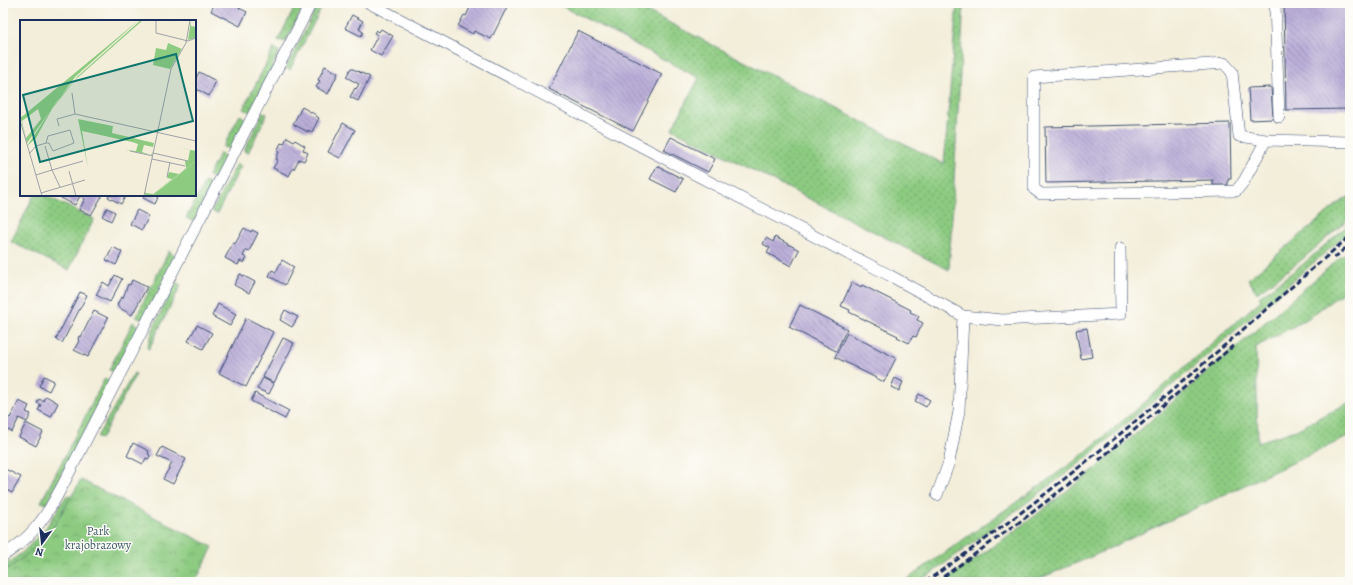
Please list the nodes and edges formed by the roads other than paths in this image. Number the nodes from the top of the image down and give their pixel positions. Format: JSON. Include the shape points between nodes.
{"nodes":[{"id":1,"x":311,"y":3,"type":"edge"},
{"id":2,"x":369,"y":3,"type":"edge"},
{"id":3,"x":1275,"y":3,"type":"edge"},
{"id":4,"x":1279,"y":117,"type":"dead end"},
{"id":5,"x":1266,"y":140,"type":"junction"},
{"id":6,"x":1350,"y":142,"type":"edge"},
{"id":7,"x":1120,"y":248,"type":"dead end"},
{"id":8,"x":963,"y":316,"type":"junction"},
{"id":9,"x":937,"y":495,"type":"dead end"},
{"id":10,"x":3,"y":556,"type":"edge"}],
"edges":[{"from":1,"to":10,"type":"street","via":[[70,473],[36,528]]},
{"from":2,"to":8,"type":"street"},
{"from":3,"to":4,"type":"street"},
{"from":5,"to":5,"type":"street","via":[[1239,136],[1232,72],[1224,63],[1034,77],[1034,189],[1041,194],[1236,191]]},
{"from":5,"to":6,"type":"street"},
{"from":7,"to":8,"type":"street","via":[[1121,314],[1002,320]]},
{"from":8,"to":9,"type":"street","via":[[959,411],[950,462]]}]}
